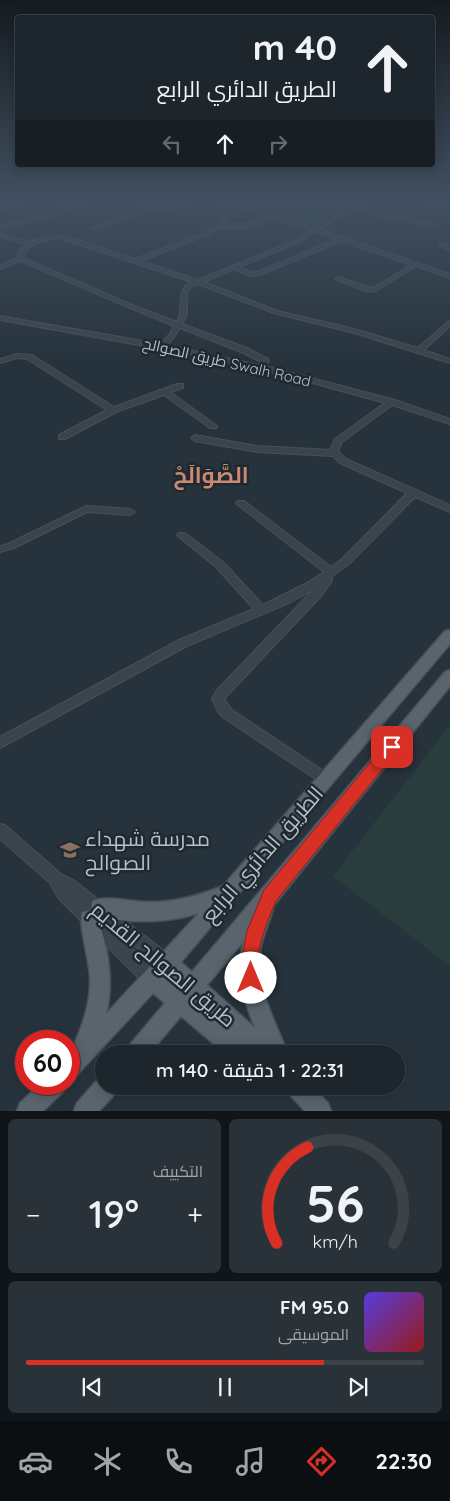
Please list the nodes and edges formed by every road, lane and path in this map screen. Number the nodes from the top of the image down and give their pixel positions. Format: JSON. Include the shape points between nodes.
{"nodes":[{"id":1,"x":22,"y":254,"type":"edge"},
{"id":2,"x":113,"y":254,"type":"edge"},
{"id":3,"x":153,"y":254,"type":"edge"},
{"id":4,"x":267,"y":254,"type":"edge"},
{"id":5,"x":306,"y":254,"type":"edge"},
{"id":6,"x":386,"y":254,"type":"edge"},
{"id":7,"x":21,"y":259,"type":"junction"},
{"id":8,"x":134,"y":261,"type":"junction"},
{"id":9,"x":416,"y":264,"type":"junction"},
{"id":10,"x":0,"y":267,"type":"edge"},
{"id":11,"x":234,"y":267,"type":"junction"},
{"id":12,"x":450,"y":276,"type":"edge"},
{"id":13,"x":338,"y":279,"type":"dead end"},
{"id":14,"x":196,"y":282,"type":"junction"},
{"id":15,"x":4,"y":319,"type":"edge"},
{"id":16,"x":450,"y":322,"type":"edge"},
{"id":17,"x":180,"y":324,"type":"junction"},
{"id":18,"x":0,"y":326,"type":"edge"},
{"id":19,"x":162,"y":346,"type":"junction"},
{"id":20,"x":419,"y":350,"type":"junction"},
{"id":21,"x":0,"y":361,"type":"edge"},
{"id":22,"x":450,"y":361,"type":"edge"},
{"id":23,"x":260,"y":368,"type":"junction"},
{"id":24,"x":180,"y":386,"type":"dead end"},
{"id":25,"x":165,"y":392,"type":"junction"},
{"id":26,"x":392,"y":402,"type":"junction"},
{"id":27,"x":113,"y":410,"type":"junction"},
{"id":28,"x":450,"y":422,"type":"edge"},
{"id":29,"x":213,"y":426,"type":"dead end"},
{"id":30,"x":62,"y":437,"type":"dead end"},
{"id":31,"x":195,"y":438,"type":"dead end"},
{"id":32,"x":335,"y":453,"type":"junction"},
{"id":33,"x":413,"y":493,"type":"junction"},
{"id":34,"x":241,"y":503,"type":"dead end"},
{"id":35,"x":450,"y":509,"type":"edge"},
{"id":36,"x":130,"y":512,"type":"dead end"},
{"id":37,"x":182,"y":535,"type":"dead end"},
{"id":38,"x":0,"y":549,"type":"edge"},
{"id":39,"x":332,"y":573,"type":"junction"},
{"id":40,"x":261,"y":610,"type":"junction"},
{"id":41,"x":450,"y":635,"type":"edge"},
{"id":42,"x":450,"y":676,"type":"edge"},
{"id":43,"x":0,"y":743,"type":"edge"},
{"id":44,"x":326,"y":780,"type":"junction"},
{"id":45,"x":0,"y":830,"type":"edge"},
{"id":46,"x":232,"y":890,"type":"junction"},
{"id":47,"x":270,"y":896,"type":"junction"},
{"id":48,"x":94,"y":913,"type":"junction"},
{"id":49,"x":168,"y":962,"type":"junction"},
{"id":50,"x":152,"y":980,"type":"junction"},
{"id":51,"x":194,"y":985,"type":"junction"},
{"id":52,"x":180,"y":1002,"type":"junction"},
{"id":53,"x":143,"y":1045,"type":"edge"},
{"id":54,"x":232,"y":1045,"type":"edge"},
{"id":55,"x":258,"y":1045,"type":"edge"},
{"id":56,"x":273,"y":1045,"type":"edge"},
{"id":57,"x":80,"y":1051,"type":"edge"},
{"id":58,"x":80,"y":1058,"type":"edge"},
{"id":59,"x":43,"y":1095,"type":"edge"},
{"id":60,"x":99,"y":1095,"type":"edge"},
{"id":61,"x":106,"y":1095,"type":"edge"},
{"id":62,"x":303,"y":1095,"type":"edge"},
{"id":63,"x":89,"y":1107,"type":"edge"},
{"id":64,"x":28,"y":1111,"type":"edge"},
{"id":65,"x":320,"y":1111,"type":"edge"}],
"edges":[{"from":1,"to":7,"type":"street"},
{"from":2,"to":8,"type":"street"},
{"from":3,"to":8,"type":"street"},
{"from":4,"to":11,"type":"street"},
{"from":5,"to":11,"type":"street","via":[[258,274]]},
{"from":6,"to":9,"type":"street"},
{"from":7,"to":10,"type":"street"},
{"from":7,"to":17,"type":"street"},
{"from":8,"to":14,"type":"street"},
{"from":9,"to":12,"type":"street"},
{"from":9,"to":13,"type":"street","via":[[374,290]]},
{"from":11,"to":14,"type":"street"},
{"from":14,"to":17,"type":"street","via":[[184,292],[184,315]]},
{"from":14,"to":20,"type":"street","via":[[276,312]]},
{"from":15,"to":18,"type":"street"},
{"from":15,"to":19,"type":"street","name":"طريق الصوالح Swalh Road"},
{"from":16,"to":20,"type":"street"},
{"from":17,"to":19,"type":"street"},
{"from":17,"to":23,"type":"street","via":[[266,361]]},
{"from":19,"to":23,"type":"street","name":"طريق الصوالح Swalh Road"},
{"from":20,"to":22,"type":"street"},
{"from":21,"to":27,"type":"street","via":[[17,356],[29,357]]},
{"from":23,"to":26,"type":"street","name":"طريق الصوالح Swalh Road"},
{"from":24,"to":25,"type":"street"},
{"from":25,"to":27,"type":"street"},
{"from":25,"to":29,"type":"street"},
{"from":26,"to":28,"type":"street","name":"طريق الصوالح Swalh Road"},
{"from":26,"to":32,"type":"street","via":[[338,441],[334,446]]},
{"from":27,"to":30,"type":"street"},
{"from":31,"to":32,"type":"street","via":[[257,449]]},
{"from":32,"to":33,"type":"street","via":[[343,461]]},
{"from":33,"to":35,"type":"street"},
{"from":33,"to":39,"type":"street"},
{"from":34,"to":39,"type":"street"},
{"from":36,"to":38,"type":"street","via":[[86,509]]},
{"from":37,"to":40,"type":"street","via":[[220,565]]},
{"from":39,"to":40,"type":"street"},
{"from":39,"to":44,"type":"street","via":[[318,593],[218,699],[228,714]]},
{"from":40,"to":43,"type":"street","via":[[183,642]]},
{"from":41,"to":44,"type":"main road","name":"الطريق الدائري الرابع"},
{"from":42,"to":47,"type":"main road","name":"الطريق الدائري الرابع"},
{"from":44,"to":46,"type":"main road","name":"الطريق الدائري الرابع"},
{"from":45,"to":48,"type":"street","name":"طريق الصوالح القديم","via":[[56,879],[64,894]]},
{"from":46,"to":48,"type":"main road","via":[[205,903],[174,911]]},
{"from":46,"to":49,"type":"main road","name":"الطريق الدائري الرابع"},
{"from":47,"to":51,"type":"main road","name":"الطريق الدائري الرابع"},
{"from":47,"to":56,"type":"main road","via":[[256,931],[250,962],[253,994]]},
{"from":48,"to":49,"type":"street","name":"طريق الصوالح القديم"},
{"from":48,"to":50,"type":"street","name":"طريق الصوالح القديم"},
{"from":48,"to":57,"type":"main road","via":[[99,962],[97,1010]]},
{"from":49,"to":50,"type":"main road","name":"الطريق الدائري الرابع"},
{"from":49,"to":51,"type":"main road","name":"طريق الصوالح القديم"},
{"from":50,"to":52,"type":"main road","name":"طريق الصوالح القديم"},
{"from":50,"to":58,"type":"main road","name":"الطريق الدائري الرابع"},
{"from":51,"to":52,"type":"main road","name":"الطريق الدائري الرابع"},
{"from":51,"to":55,"type":"main road","name":"طريق الصوالح القديم"},
{"from":52,"to":53,"type":"main road","name":"الطريق الدائري الرابع"},
{"from":52,"to":54,"type":"main road","name":"طريق الصوالح القديم"},
{"from":59,"to":64,"type":"main road"},
{"from":60,"to":63,"type":"main road"},
{"from":61,"to":63,"type":"main road"},
{"from":62,"to":65,"type":"main road"}]}
